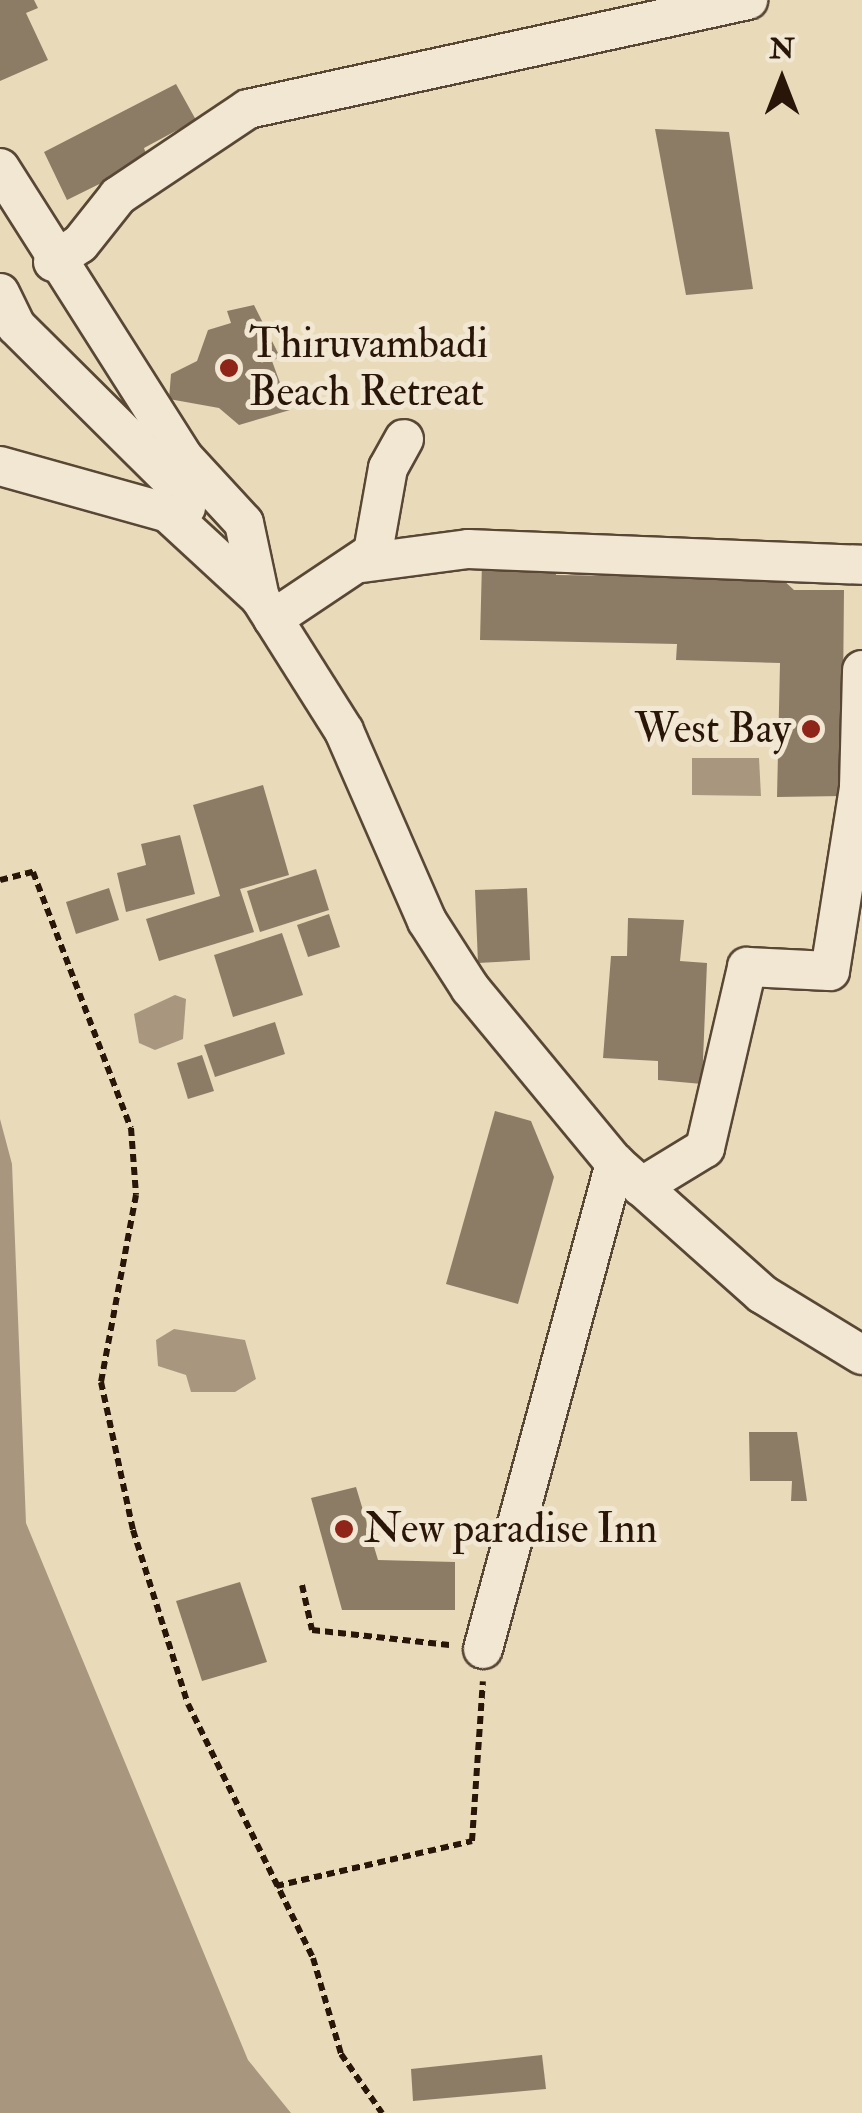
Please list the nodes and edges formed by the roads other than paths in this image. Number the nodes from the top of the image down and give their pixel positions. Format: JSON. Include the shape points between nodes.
{"nodes":[{"id":1,"x":748,"y":0,"type":"edge"},
{"id":2,"x":0,"y":168,"type":"edge"},
{"id":3,"x":53,"y":262,"type":"junction"},
{"id":4,"x":0,"y":293,"type":"edge"},
{"id":5,"x":404,"y":439,"type":"dead end"},
{"id":6,"x":0,"y":466,"type":"edge"},
{"id":7,"x":362,"y":563,"type":"junction"},
{"id":8,"x":862,"y":565,"type":"edge"},
{"id":9,"x":266,"y":608,"type":"junction"},
{"id":10,"x":862,"y":670,"type":"edge"},
{"id":11,"x":628,"y":1175,"type":"junction"},
{"id":12,"x":862,"y":1355,"type":"edge"},
{"id":13,"x":483,"y":1649,"type":"road end"}],
"edges":[{"from":1,"to":3,"type":"street","via":[[248,110],[118,196]]},
{"from":2,"to":3,"type":"street"},
{"from":3,"to":9,"type":"street","via":[[184,458],[244,523]]},
{"from":4,"to":9,"type":"street","via":[[16,326],[172,482],[192,519]]},
{"from":5,"to":7,"type":"street","via":[[388,468],[379,537]]},
{"from":6,"to":9,"type":"street","via":[[168,513]]},
{"from":7,"to":8,"type":"street","via":[[468,549]]},
{"from":7,"to":9,"type":"street"},
{"from":9,"to":11,"type":"street","via":[[344,731],[459,971]]},
{"from":10,"to":11,"type":"street","via":[[859,787],[830,971],[747,966],[705,1148]]},
{"from":11,"to":12,"type":"street","via":[[762,1294]]},
{"from":11,"to":13,"type":"street"}]}
